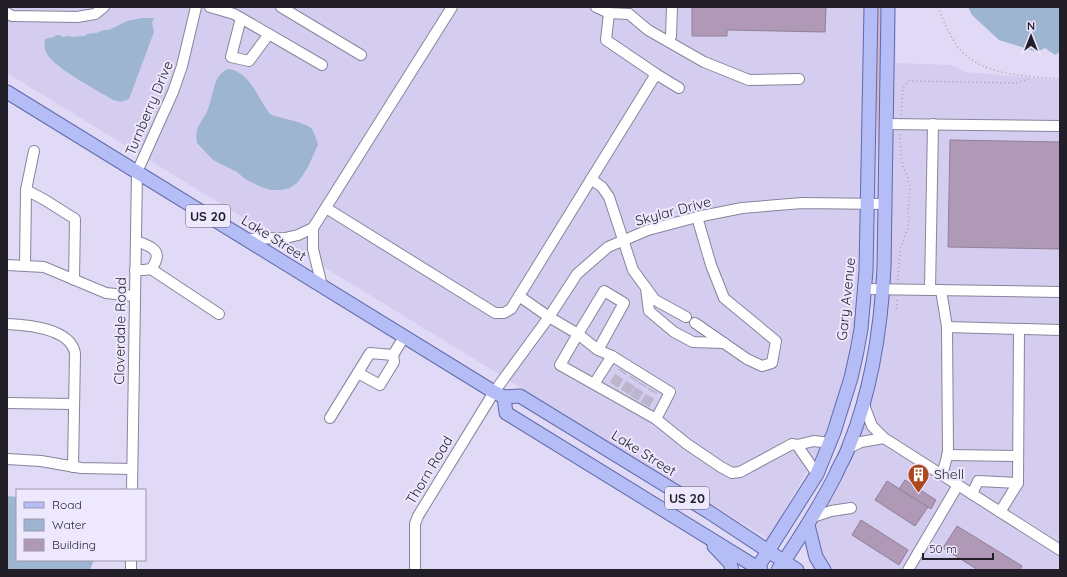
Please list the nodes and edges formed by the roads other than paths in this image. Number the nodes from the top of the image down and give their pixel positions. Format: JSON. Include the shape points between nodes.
{"nodes":[{"id":1,"x":104,"y":7,"type":"edge"},
{"id":2,"x":196,"y":7,"type":"edge"},
{"id":3,"x":210,"y":7,"type":"edge"},
{"id":4,"x":281,"y":7,"type":"edge"},
{"id":5,"x":452,"y":7,"type":"edge"},
{"id":6,"x":596,"y":7,"type":"edge"},
{"id":7,"x":672,"y":7,"type":"edge"},
{"id":8,"x":871,"y":7,"type":"edge"},
{"id":9,"x":888,"y":7,"type":"edge"},
{"id":10,"x":630,"y":10,"type":"edge"},
{"id":11,"x":7,"y":13,"type":"edge"},
{"id":12,"x":609,"y":13,"type":"junction"},
{"id":13,"x":241,"y":18,"type":"junction"},
{"id":14,"x":269,"y":34,"type":"junction"},
{"id":15,"x":668,"y":41,"type":"junction"},
{"id":16,"x":361,"y":55,"type":"dead end"},
{"id":17,"x":322,"y":65,"type":"dead end"},
{"id":18,"x":656,"y":74,"type":"junction"},
{"id":19,"x":799,"y":79,"type":"dead end"},
{"id":20,"x":679,"y":88,"type":"dead end"},
{"id":21,"x":7,"y":92,"type":"edge"},
{"id":22,"x":886,"y":124,"type":"junction"},
{"id":23,"x":933,"y":124,"type":"junction"},
{"id":24,"x":1060,"y":126,"type":"edge"},
{"id":25,"x":34,"y":150,"type":"dead end"},
{"id":26,"x":137,"y":172,"type":"junction"},
{"id":27,"x":592,"y":179,"type":"junction"},
{"id":28,"x":26,"y":190,"type":"junction"},
{"id":29,"x":867,"y":203,"type":"junction"},
{"id":30,"x":885,"y":204,"type":"junction"},
{"id":31,"x":326,"y":208,"type":"junction"},
{"id":32,"x":697,"y":217,"type":"junction"},
{"id":33,"x":313,"y":228,"type":"junction"},
{"id":34,"x":245,"y":239,"type":"junction"},
{"id":35,"x":623,"y":240,"type":"junction"},
{"id":36,"x":136,"y":241,"type":"junction"},
{"id":37,"x":7,"y":265,"type":"edge"},
{"id":38,"x":25,"y":266,"type":"junction"},
{"id":39,"x":151,"y":269,"type":"junction"},
{"id":40,"x":135,"y":270,"type":"junction"},
{"id":41,"x":74,"y":280,"type":"junction"},
{"id":42,"x":322,"y":286,"type":"junction"},
{"id":43,"x":646,"y":287,"type":"junction"},
{"id":44,"x":865,"y":289,"type":"junction"},
{"id":45,"x":883,"y":289,"type":"junction"},
{"id":46,"x":930,"y":290,"type":"junction"},
{"id":47,"x":941,"y":290,"type":"junction"},
{"id":48,"x":1060,"y":292,"type":"edge"},
{"id":49,"x":134,"y":296,"type":"junction"},
{"id":50,"x":519,"y":296,"type":"junction"},
{"id":51,"x":219,"y":314,"type":"dead end"},
{"id":52,"x":549,"y":317,"type":"junction"},
{"id":53,"x":7,"y":324,"type":"edge"},
{"id":54,"x":947,"y":327,"type":"junction"},
{"id":55,"x":1019,"y":329,"type":"junction"},
{"id":56,"x":1060,"y":330,"type":"edge"},
{"id":57,"x":578,"y":334,"type":"junction"},
{"id":58,"x":404,"y":336,"type":"junction"},
{"id":59,"x":724,"y":343,"type":"junction"},
{"id":60,"x":598,"y":350,"type":"junction"},
{"id":61,"x":393,"y":355,"type":"junction"},
{"id":62,"x":612,"y":356,"type":"junction"},
{"id":63,"x":358,"y":373,"type":"junction"},
{"id":64,"x":594,"y":384,"type":"junction"},
{"id":65,"x":499,"y":395,"type":"junction"},
{"id":66,"x":7,"y":403,"type":"edge"},
{"id":67,"x":74,"y":404,"type":"junction"},
{"id":68,"x":864,"y":405,"type":"junction"},
{"id":69,"x":330,"y":418,"type":"dead end"},
{"id":70,"x":656,"y":419,"type":"junction"},
{"id":71,"x":884,"y":438,"type":"junction"},
{"id":72,"x":830,"y":443,"type":"junction"},
{"id":73,"x":797,"y":445,"type":"junction"},
{"id":74,"x":849,"y":448,"type":"junction"},
{"id":75,"x":947,"y":455,"type":"junction"},
{"id":76,"x":1018,"y":456,"type":"junction"},
{"id":77,"x":7,"y":459,"type":"edge"},
{"id":78,"x":73,"y":467,"type":"junction"},
{"id":79,"x":132,"y":469,"type":"junction"},
{"id":80,"x":817,"y":474,"type":"junction"},
{"id":81,"x":942,"y":475,"type":"junction"},
{"id":82,"x":1018,"y":483,"type":"junction"},
{"id":83,"x":958,"y":485,"type":"junction"},
{"id":84,"x":132,"y":489,"type":"edge"},
{"id":85,"x":972,"y":494,"type":"junction"},
{"id":86,"x":851,"y":508,"type":"dead end"},
{"id":87,"x":1000,"y":512,"type":"junction"},
{"id":88,"x":810,"y":521,"type":"junction"},
{"id":89,"x":699,"y":531,"type":"junction"},
{"id":90,"x":1060,"y":550,"type":"edge"},
{"id":91,"x":769,"y":551,"type":"junction"},
{"id":92,"x":781,"y":566,"type":"edge"},
{"id":93,"x":758,"y":569,"type":"edge"},
{"id":94,"x":415,"y":570,"type":"edge"},
{"id":95,"x":732,"y":570,"type":"edge"},
{"id":96,"x":797,"y":570,"type":"edge"},
{"id":97,"x":824,"y":570,"type":"edge"},
{"id":98,"x":908,"y":570,"type":"edge"}],
"edges":[{"from":1,"to":11,"type":"street","via":[[95,14],[77,18],[12,16]]},
{"from":2,"to":26,"type":"street","name":"Turnberry Drive","via":[[173,92]]},
{"from":3,"to":13,"type":"street"},
{"from":4,"to":16,"type":"street"},
{"from":5,"to":31,"type":"street"},
{"from":6,"to":12,"type":"street"},
{"from":7,"to":15,"type":"street","via":[[671,36]]},
{"from":8,"to":29,"type":"main road","name":"Gary Avenue"},
{"from":9,"to":22,"type":"main road"},
{"from":10,"to":12,"type":"street"},
{"from":10,"to":15,"type":"street","via":[[648,30]]},
{"from":12,"to":18,"type":"street","via":[[606,40]]},
{"from":13,"to":14,"type":"street"},
{"from":13,"to":14,"type":"street","via":[[231,56],[249,61]]},
{"from":14,"to":17,"type":"street"},
{"from":15,"to":19,"type":"street","via":[[704,62],[749,80]]},
{"from":18,"to":20,"type":"street"},
{"from":18,"to":27,"type":"street"},
{"from":21,"to":26,"type":"main road","name":"Lake Street","number":"US 20"},
{"from":22,"to":23,"type":"street"},
{"from":22,"to":30,"type":"main road"},
{"from":23,"to":24,"type":"street"},
{"from":23,"to":46,"type":"street"},
{"from":25,"to":28,"type":"street"},
{"from":26,"to":34,"type":"main road","name":"Lake Street","number":"US 20"},
{"from":26,"to":36,"type":"street","name":"Cloverdale Road"},
{"from":27,"to":35,"type":"street","via":[[609,197]]},
{"from":27,"to":50,"type":"street"},
{"from":28,"to":38,"type":"street"},
{"from":28,"to":41,"type":"street","via":[[75,220]]},
{"from":29,"to":30,"type":"street","name":"Skylar Drive"},
{"from":29,"to":32,"type":"street","name":"Skylar Drive","via":[[742,208]]},
{"from":29,"to":44,"type":"main road","name":"Gary Avenue"},
{"from":30,"to":45,"type":"main road"},
{"from":31,"to":33,"type":"street"},
{"from":31,"to":50,"type":"street","via":[[495,312],[504,313],[511,309]]},
{"from":32,"to":35,"type":"street","name":"Skylar Drive","via":[[648,230]]},
{"from":32,"to":59,"type":"street","via":[[710,266],[724,298],[776,341],[772,363],[762,366]]},
{"from":33,"to":34,"type":"street","via":[[285,238]]},
{"from":33,"to":42,"type":"street","via":[[313,249]]},
{"from":34,"to":42,"type":"main road","name":"Lake Street","number":"US 20"},
{"from":35,"to":43,"type":"street","via":[[633,270]]},
{"from":35,"to":52,"type":"street","name":"Skylar Drive","via":[[608,247],[577,274]]},
{"from":36,"to":39,"type":"street","via":[[156,251],[155,264]]},
{"from":36,"to":40,"type":"street","name":"Cloverdale Road"},
{"from":37,"to":38,"type":"street"},
{"from":38,"to":41,"type":"street","via":[[44,267]]},
{"from":39,"to":40,"type":"street"},
{"from":39,"to":51,"type":"street"},
{"from":40,"to":49,"type":"street","name":"Cloverdale Road"},
{"from":41,"to":49,"type":"street","via":[[106,294]]},
{"from":42,"to":58,"type":"main road","name":"Lake Street","number":"US 20"},
{"from":43,"to":59,"type":"street","via":[[655,300],[691,320]]},
{"from":43,"to":59,"type":"street","via":[[649,311],[674,332],[693,342]]},
{"from":44,"to":45,"type":"street"},
{"from":44,"to":72,"type":"main road","name":"Gary Avenue","via":[[861,329],[851,378]]},
{"from":45,"to":46,"type":"street"},
{"from":45,"to":68,"type":"main road","via":[[879,335]]},
{"from":46,"to":47,"type":"street"},
{"from":47,"to":48,"type":"street"},
{"from":47,"to":54,"type":"street"},
{"from":49,"to":79,"type":"street","name":"Cloverdale Road"},
{"from":50,"to":52,"type":"street"},
{"from":52,"to":57,"type":"street"},
{"from":52,"to":65,"type":"street","name":"Skylar Drive"},
{"from":53,"to":67,"type":"street","via":[[34,325],[71,342],[75,353]]},
{"from":54,"to":55,"type":"street"},
{"from":54,"to":75,"type":"street"},
{"from":55,"to":56,"type":"street"},
{"from":55,"to":76,"type":"street"},
{"from":57,"to":60,"type":"street"},
{"from":57,"to":60,"type":"street","via":[[604,291],[624,303]]},
{"from":57,"to":64,"type":"street","via":[[560,365]]},
{"from":58,"to":61,"type":"street"},
{"from":58,"to":65,"type":"main road","name":"Lake Street","number":"US 20"},
{"from":60,"to":62,"type":"street"},
{"from":61,"to":63,"type":"street","via":[[370,353]]},
{"from":61,"to":63,"type":"street","via":[[394,362],[380,386]]},
{"from":62,"to":64,"type":"street"},
{"from":62,"to":70,"type":"street","via":[[635,375],[655,387],[670,392]]},
{"from":63,"to":69,"type":"street"},
{"from":64,"to":70,"type":"street","via":[[612,389]]},
{"from":65,"to":89,"type":"main road","number":"US 20","via":[[506,413]]},
{"from":65,"to":91,"type":"main road","name":"Lake Street","number":"US 20","via":[[520,396]]},
{"from":65,"to":94,"type":"street","name":"Thorn Road","via":[[418,516],[415,524]]},
{"from":66,"to":67,"type":"street"},
{"from":67,"to":78,"type":"street"},
{"from":68,"to":71,"type":"street","via":[[872,426]]},
{"from":68,"to":74,"type":"main road"},
{"from":70,"to":73,"type":"street","via":[[687,444],[732,473],[740,472],[792,444]]},
{"from":71,"to":74,"type":"street","via":[[861,442]]},
{"from":71,"to":81,"type":"street"},
{"from":72,"to":73,"type":"street","via":[[814,441]]},
{"from":72,"to":80,"type":"main road","name":"Gary Avenue"},
{"from":73,"to":80,"type":"street"},
{"from":74,"to":88,"type":"main road"},
{"from":75,"to":76,"type":"street"},
{"from":75,"to":81,"type":"street"},
{"from":76,"to":82,"type":"street"},
{"from":77,"to":78,"type":"street","via":[[41,461]]},
{"from":78,"to":79,"type":"street"},
{"from":79,"to":84,"type":"street","name":"Cloverdale Road"},
{"from":80,"to":91,"type":"main road","name":"Gary Avenue"},
{"from":81,"to":83,"type":"street"},
{"from":82,"to":85,"type":"street","via":[[978,481]]},
{"from":82,"to":87,"type":"street"},
{"from":83,"to":85,"type":"street"},
{"from":83,"to":98,"type":"street"},
{"from":85,"to":87,"type":"street"},
{"from":86,"to":88,"type":"street","via":[[831,511]]},
{"from":87,"to":90,"type":"street"},
{"from":88,"to":92,"type":"main road"},
{"from":88,"to":97,"type":"main road","via":[[816,557]]},
{"from":89,"to":93,"type":"main road","number":"US 20"},
{"from":89,"to":95,"type":"main road","via":[[730,563]]},
{"from":91,"to":92,"type":"main road","name":"Lake Street","number":"US 20"},
{"from":91,"to":93,"type":"main road","name":"Gary Avenue"},
{"from":92,"to":96,"type":"main road","number":"US 20"}]}
